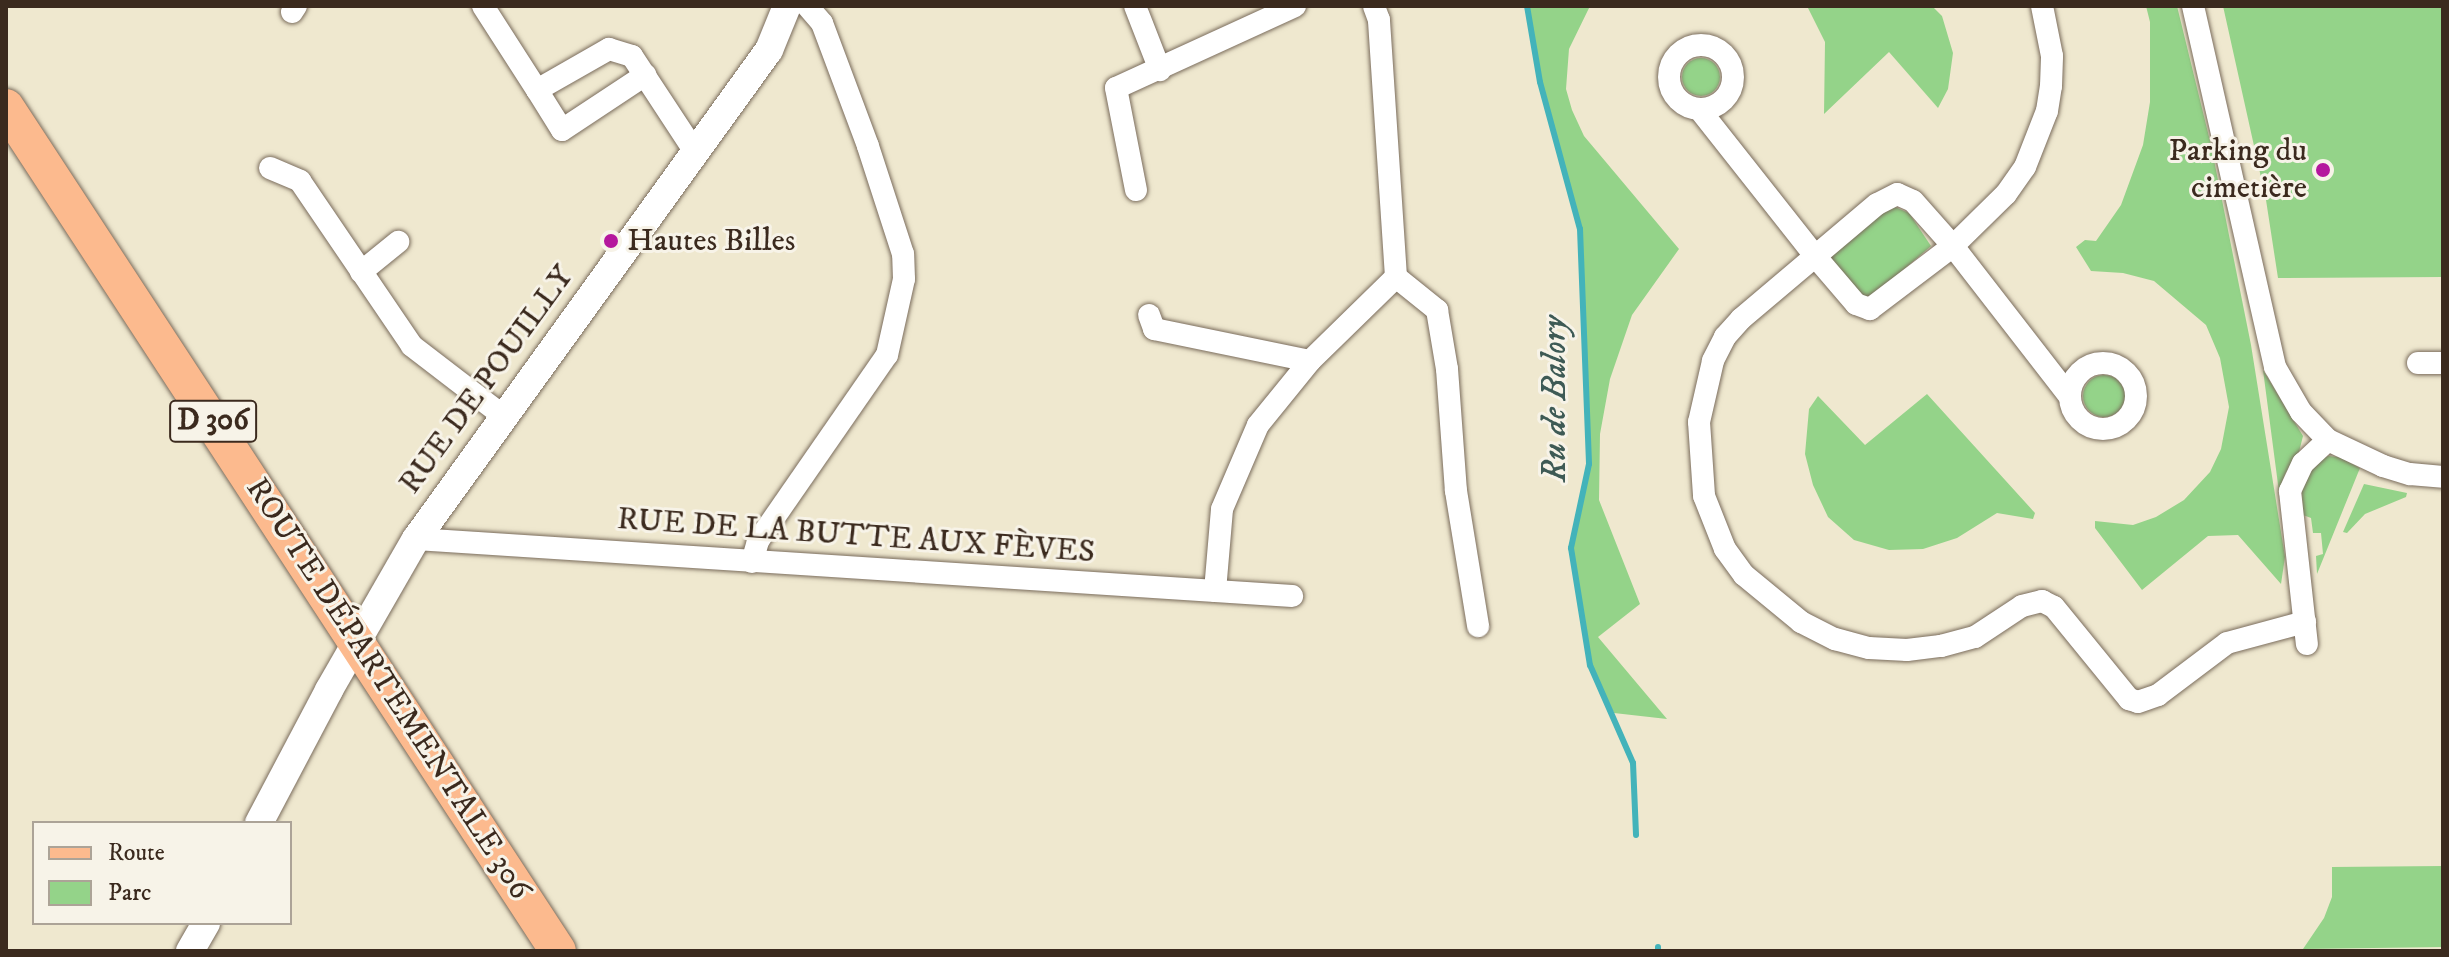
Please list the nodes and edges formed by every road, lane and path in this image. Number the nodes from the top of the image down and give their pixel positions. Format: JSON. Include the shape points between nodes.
{"nodes":[{"id":1,"x":483,"y":6,"type":"edge"},
{"id":2,"x":787,"y":6,"type":"edge"},
{"id":3,"x":807,"y":6,"type":"edge"},
{"id":4,"x":1135,"y":6,"type":"edge"},
{"id":5,"x":1295,"y":6,"type":"edge"},
{"id":6,"x":1374,"y":6,"type":"edge"},
{"id":7,"x":2042,"y":6,"type":"edge"},
{"id":8,"x":2193,"y":6,"type":"edge"},
{"id":9,"x":1160,"y":70,"type":"junction"},
{"id":10,"x":645,"y":75,"type":"junction"},
{"id":11,"x":537,"y":90,"type":"junction"},
{"id":12,"x":6,"y":107,"type":"edge"},
{"id":13,"x":1699,"y":109,"type":"dead end"},
{"id":14,"x":695,"y":152,"type":"junction"},
{"id":15,"x":270,"y":168,"type":"dead end"},
{"id":16,"x":1136,"y":190,"type":"dead end"},
{"id":17,"x":398,"y":242,"type":"dead end"},
{"id":18,"x":1953,"y":246,"type":"junction"},
{"id":19,"x":1815,"y":256,"type":"junction"},
{"id":20,"x":361,"y":272,"type":"junction"},
{"id":21,"x":1396,"y":277,"type":"junction"},
{"id":22,"x":1149,"y":315,"type":"dead end"},
{"id":23,"x":1310,"y":361,"type":"junction"},
{"id":24,"x":2418,"y":363,"type":"dead end"},
{"id":25,"x":2443,"y":363,"type":"edge"},
{"id":26,"x":2070,"y":397,"type":"dead end"},
{"id":27,"x":502,"y":415,"type":"junction"},
{"id":28,"x":2328,"y":440,"type":"junction"},
{"id":29,"x":2443,"y":477,"type":"edge"},
{"id":30,"x":416,"y":539,"type":"junction"},
{"id":31,"x":752,"y":562,"type":"junction"},
{"id":32,"x":1215,"y":591,"type":"junction"},
{"id":33,"x":1292,"y":596,"type":"dead end"},
{"id":34,"x":1478,"y":626,"type":"dead end"},
{"id":35,"x":358,"y":641,"type":"junction"},
{"id":36,"x":260,"y":821,"type":"edge"},
{"id":37,"x":205,"y":925,"type":"edge"},
{"id":38,"x":190,"y":951,"type":"edge"},
{"id":39,"x":558,"y":951,"type":"edge"}],
"edges":[{"from":1,"to":11,"type":"street"},
{"from":2,"to":14,"type":"street","name":"RUE DE POUILLY","via":[[769,50]]},
{"from":3,"to":31,"type":"street","via":[[822,23],[868,146],[903,254],[904,279],[887,355],[758,541]]},
{"from":4,"to":9,"type":"street"},
{"from":5,"to":9,"type":"street"},
{"from":6,"to":21,"type":"street"},
{"from":7,"to":18,"type":"street","via":[[2052,71],[2039,135],[2006,194]]},
{"from":8,"to":28,"type":"street","via":[[2272,356],[2301,412]]},
{"from":9,"to":16,"type":"street","via":[[1116,88]]},
{"from":10,"to":11,"type":"street","via":[[632,56],[609,49]]},
{"from":10,"to":11,"type":"street","via":[[562,130]]},
{"from":10,"to":14,"type":"street"},
{"from":12,"to":35,"type":"main road","name":"ROUTE DÉPARTEMENTALE 306","number":"D 306"},
{"from":13,"to":19,"type":"street"},
{"from":14,"to":27,"type":"street","name":"RUE DE POUILLY"},
{"from":15,"to":20,"type":"street","via":[[300,181]]},
{"from":17,"to":20,"type":"street"},
{"from":18,"to":19,"type":"street","via":[[1913,201],[1897,194],[1877,204]]},
{"from":18,"to":19,"type":"street","via":[[1870,309],[1856,304]]},
{"from":18,"to":26,"type":"street"},
{"from":19,"to":28,"type":"street","via":[[1725,337],[1713,361],[1699,422],[1704,496],[1725,549],[1744,575],[1801,622],[1835,639],[1869,648],[1941,646],[1975,637],[2022,606],[2042,601],[2054,607],[2129,699],[2138,702],[2158,695],[2227,643],[2306,633],[2290,491],[2303,463]]},
{"from":20,"to":27,"type":"street","via":[[412,346]]},
{"from":21,"to":23,"type":"street"},
{"from":21,"to":34,"type":"street","via":[[1437,310],[1456,491]]},
{"from":22,"to":23,"type":"street","via":[[1154,329]]},
{"from":23,"to":32,"type":"street","via":[[1258,425],[1222,509]]},
{"from":24,"to":25,"type":"street"},
{"from":27,"to":30,"type":"street","name":"RUE DE POUILLY"},
{"from":28,"to":29,"type":"street","via":[[2383,466]]},
{"from":30,"to":31,"type":"street","name":"RUE DE LA BUTTE AUX FÈVES"},
{"from":30,"to":35,"type":"street","name":"RUE DE POUILLY"},
{"from":31,"to":32,"type":"street","name":"RUE DE LA BUTTE AUX FÈVES"},
{"from":32,"to":33,"type":"street","name":"RUE DE LA BUTTE AUX FÈVES"},
{"from":35,"to":36,"type":"street","name":"RUE DE POUILLY"},
{"from":35,"to":39,"type":"main road","name":"ROUTE DÉPARTEMENTALE 306","number":"D 306"},
{"from":37,"to":38,"type":"street"}]}
